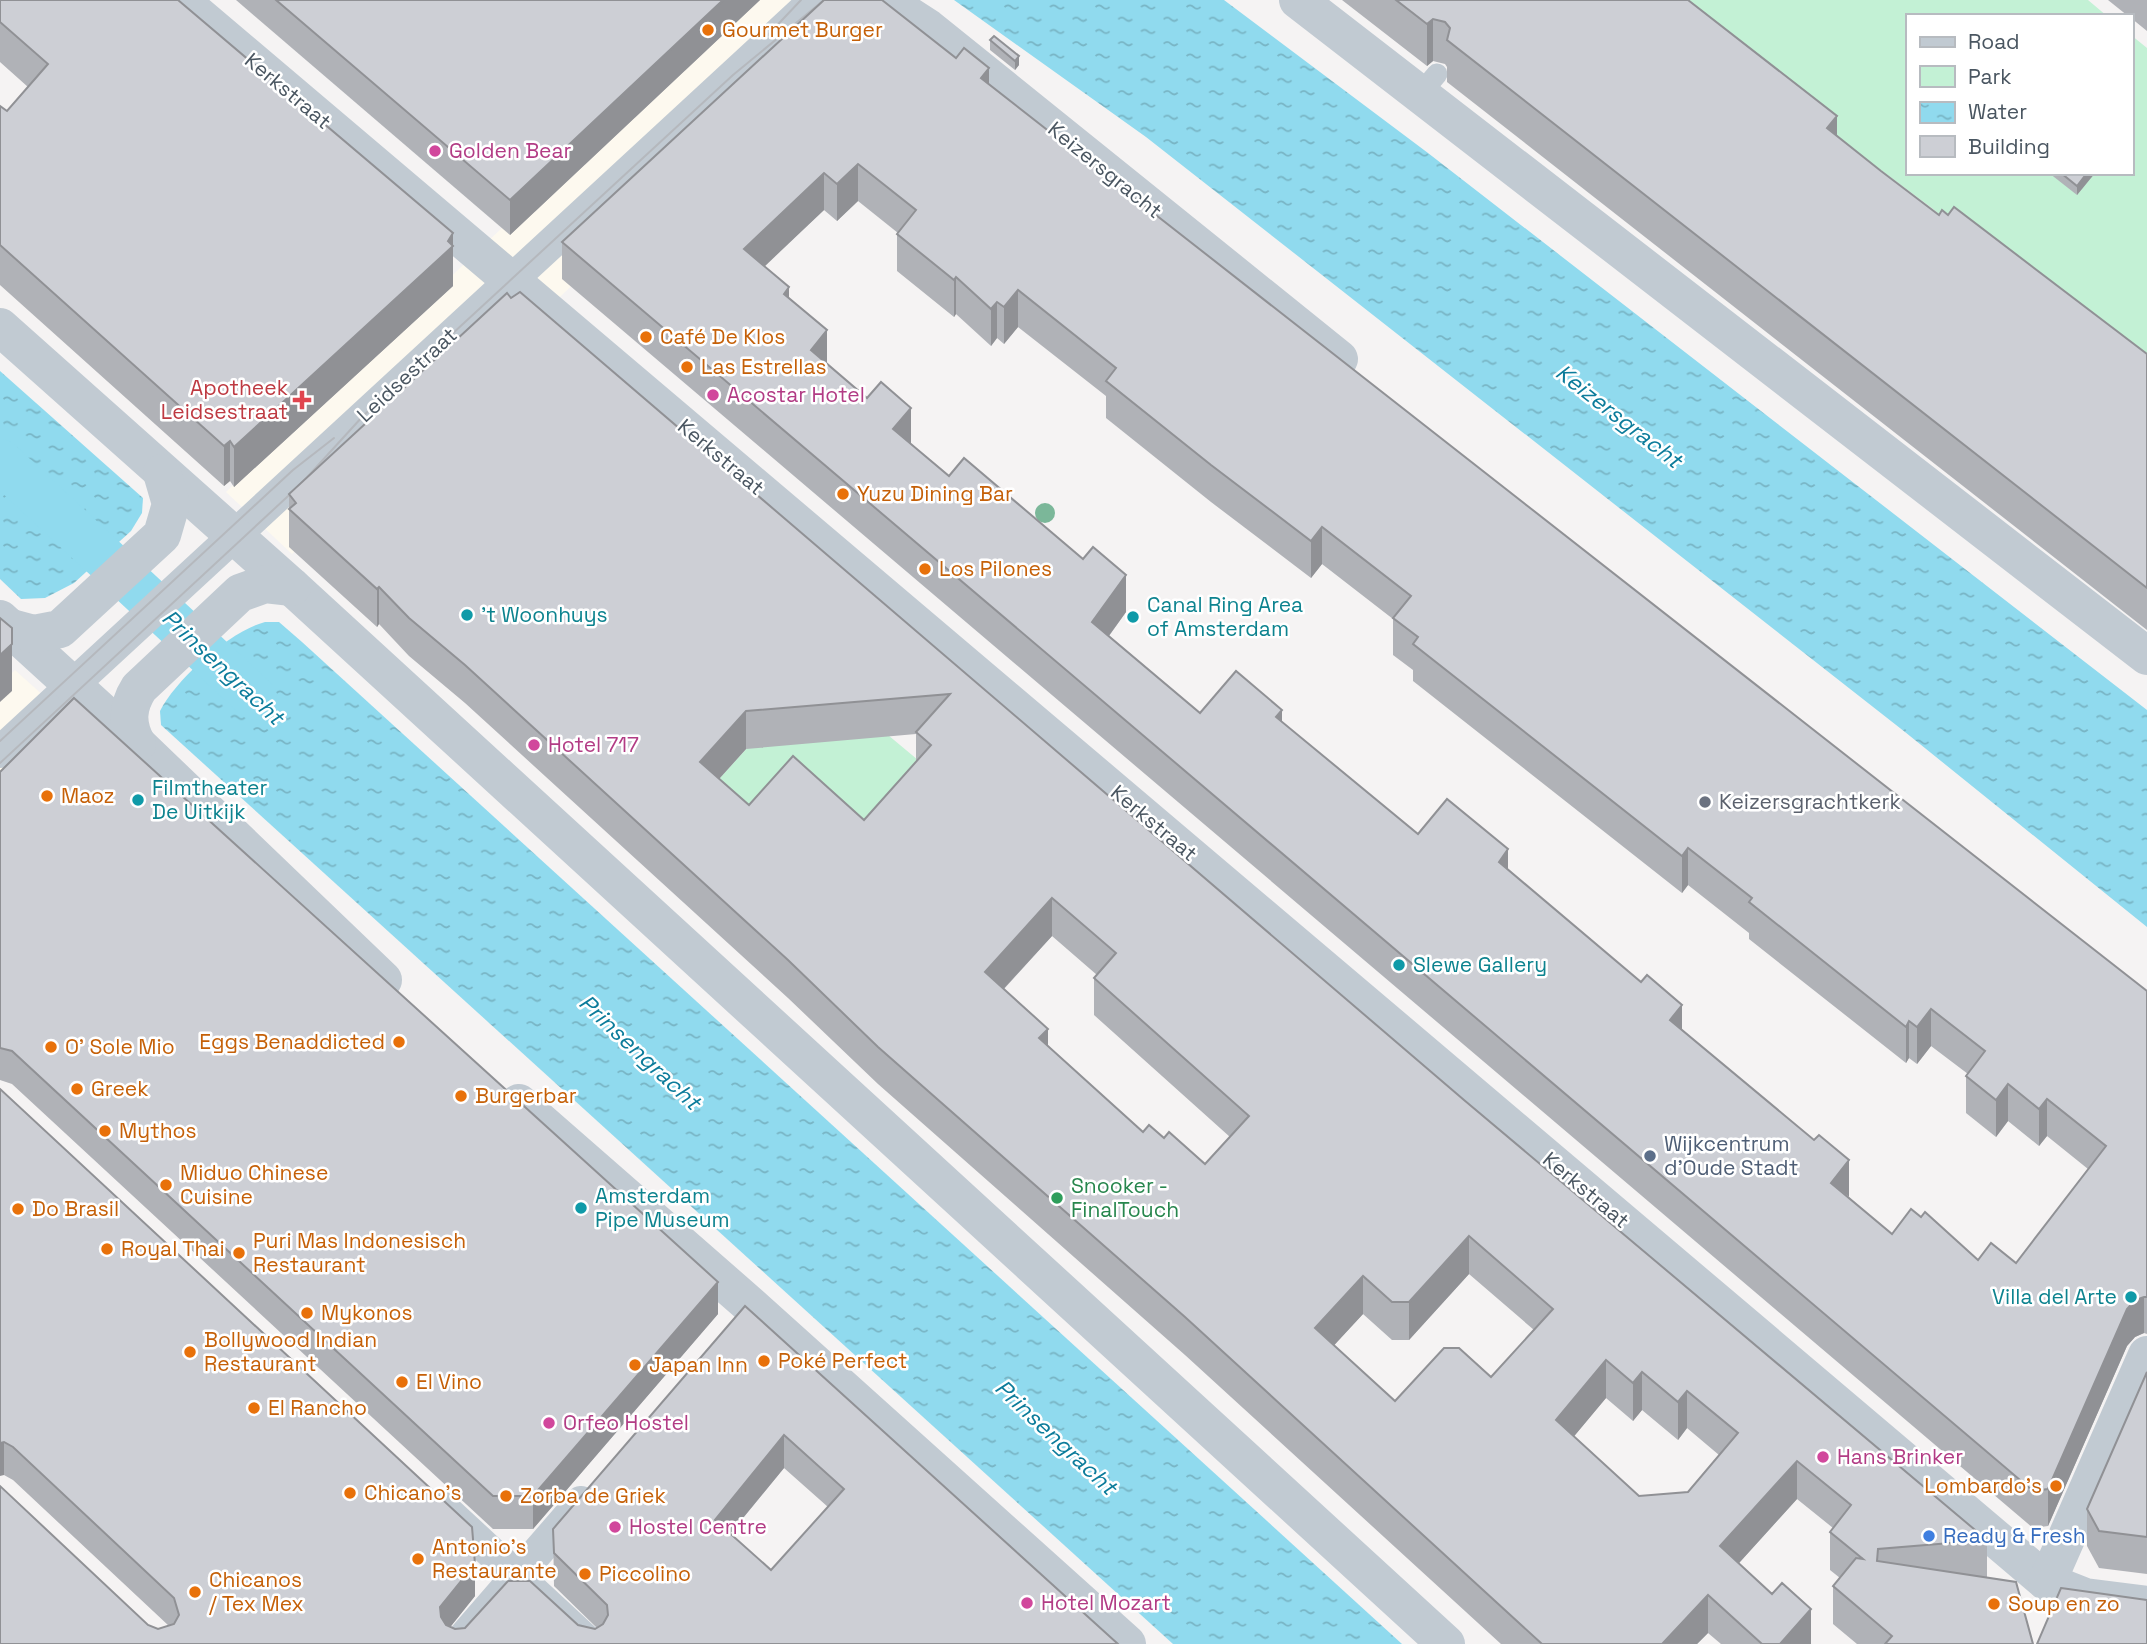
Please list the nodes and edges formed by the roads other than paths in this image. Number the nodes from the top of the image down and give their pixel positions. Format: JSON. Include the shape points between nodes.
{"nodes":[{"id":1,"x":180,"y":0,"type":"edge"},
{"id":2,"x":815,"y":0,"type":"edge"},
{"id":3,"x":885,"y":0,"type":"edge"},
{"id":4,"x":1298,"y":0,"type":"edge"},
{"id":5,"x":921,"y":14,"type":"edge"},
{"id":6,"x":512,"y":279,"type":"junction"},
{"id":7,"x":0,"y":327,"type":"edge"},
{"id":8,"x":1368,"y":382,"type":"edge"},
{"id":9,"x":162,"y":473,"type":"junction"},
{"id":10,"x":233,"y":536,"type":"junction"},
{"id":11,"x":292,"y":587,"type":"junction"},
{"id":12,"x":4,"y":623,"type":"edge"},
{"id":13,"x":2147,"y":656,"type":"edge"},
{"id":14,"x":72,"y":686,"type":"junction"},
{"id":15,"x":137,"y":744,"type":"junction"},
{"id":16,"x":0,"y":752,"type":"edge"},
{"id":17,"x":404,"y":1001,"type":"edge"},
{"id":18,"x":498,"y":1084,"type":"edge"},
{"id":19,"x":2147,"y":1355,"type":"edge"},
{"id":20,"x":598,"y":1482,"type":"edge"},
{"id":21,"x":416,"y":1483,"type":"edge"},
{"id":22,"x":517,"y":1577,"type":"junction"},
{"id":23,"x":2047,"y":1582,"type":"junction"},
{"id":24,"x":2147,"y":1605,"type":"edge"},
{"id":25,"x":458,"y":1644,"type":"edge"},
{"id":26,"x":590,"y":1644,"type":"edge"},
{"id":27,"x":1127,"y":1644,"type":"edge"},
{"id":28,"x":1446,"y":1644,"type":"edge"}],
"edges":[{"from":1,"to":6,"type":"street","name":"Kerkstraat"},
{"from":2,"to":6,"type":"street","name":"Leidsestraat"},
{"from":3,"to":5,"type":"street","name":"Keizersgracht"},
{"from":4,"to":13,"type":"street","via":[[1428,84]]},
{"from":5,"to":8,"type":"street","name":"Keizersgracht"},
{"from":6,"to":10,"type":"street","name":"Leidsestraat"},
{"from":6,"to":23,"type":"street","name":"Kerkstraat"},
{"from":7,"to":9,"type":"street"},
{"from":9,"to":10,"type":"street"},
{"from":9,"to":12,"type":"street","via":[[171,504],[162,535],[75,618],[43,634],[25,633]]},
{"from":10,"to":11,"type":"street"},
{"from":10,"to":14,"type":"street","name":"Leidsestraat"},
{"from":11,"to":15,"type":"street","via":[[257,586],[226,604],[139,688],[129,716]]},
{"from":11,"to":28,"type":"street"},
{"from":12,"to":14,"type":"street"},
{"from":14,"to":15,"type":"street"},
{"from":14,"to":16,"type":"street","name":"Leidsestraat"},
{"from":15,"to":17,"type":"street"},
{"from":18,"to":27,"type":"street","via":[[741,1315]]},
{"from":19,"to":23,"type":"street"},
{"from":20,"to":22,"type":"street"},
{"from":21,"to":22,"type":"street"},
{"from":22,"to":25,"type":"street"},
{"from":22,"to":26,"type":"street"},
{"from":23,"to":24,"type":"street","name":"Kerkstraat","via":[[2085,1597]]}]}
